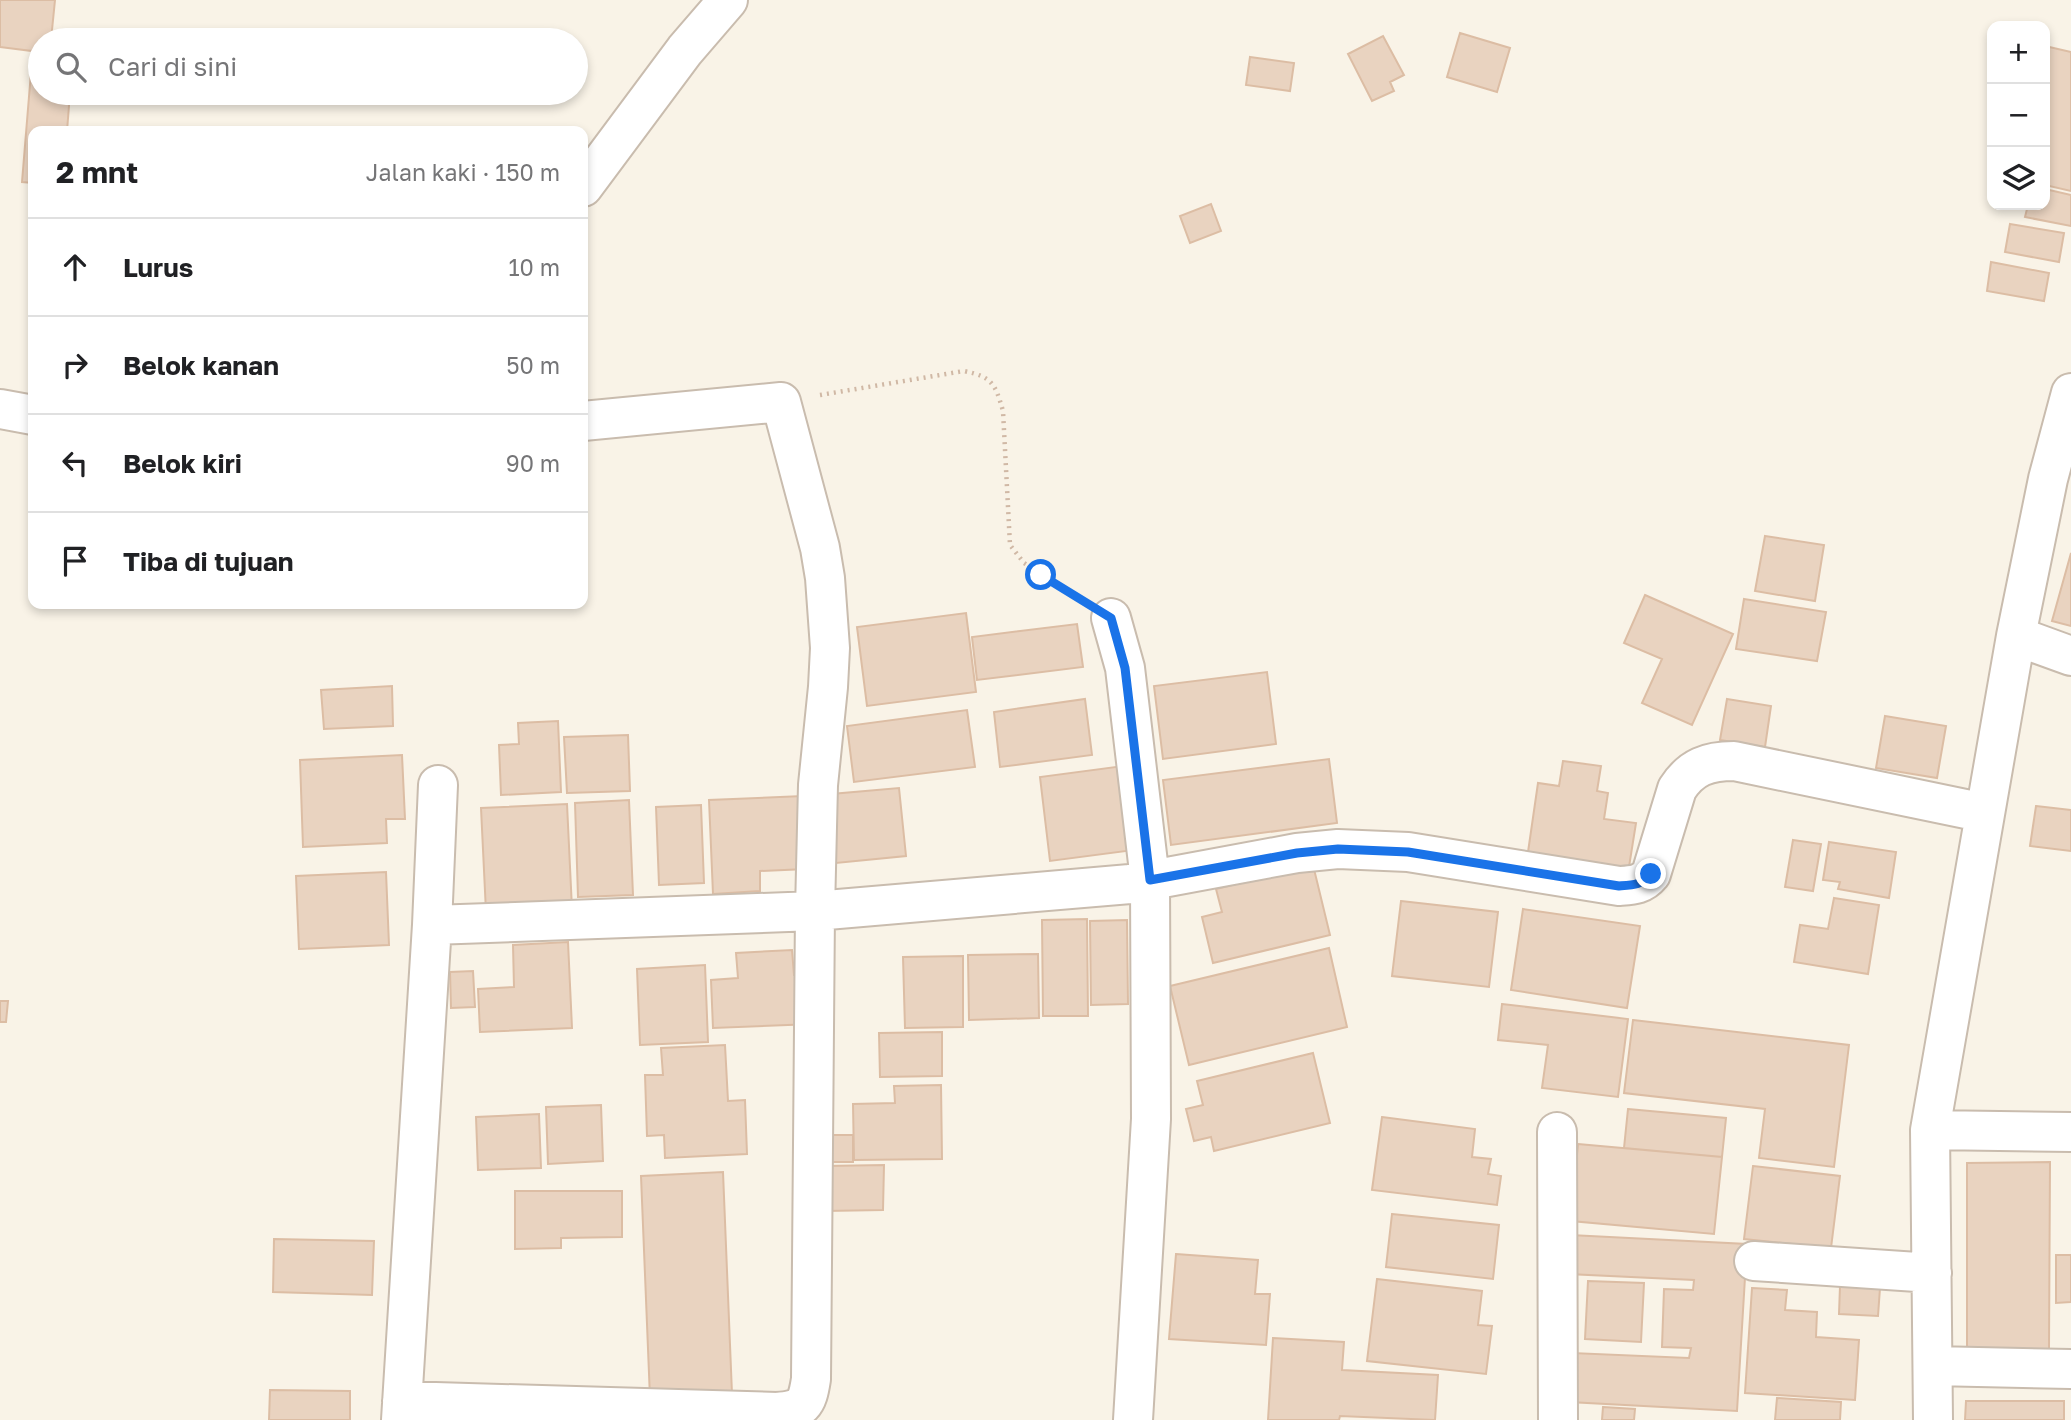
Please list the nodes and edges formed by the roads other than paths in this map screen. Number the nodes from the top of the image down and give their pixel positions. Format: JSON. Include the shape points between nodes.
{"nodes":[{"id":1,"x":728,"y":0,"type":"edge"},
{"id":2,"x":588,"y":180,"type":"edge"},
{"id":3,"x":2071,"y":393,"type":"edge"},
{"id":4,"x":0,"y":409,"type":"edge"},
{"id":5,"x":28,"y":414,"type":"edge"},
{"id":6,"x":588,"y":421,"type":"edge"},
{"id":7,"x":2059,"y":483,"type":"edge"},
{"id":8,"x":1111,"y":618,"type":"road end"},
{"id":9,"x":2016,"y":636,"type":"junction"},
{"id":10,"x":2071,"y":656,"type":"edge"},
{"id":11,"x":438,"y":785,"type":"dead end"},
{"id":12,"x":1985,"y":813,"type":"junction"},
{"id":13,"x":1150,"y":880,"type":"junction"},
{"id":14,"x":815,"y":911,"type":"junction"},
{"id":15,"x":432,"y":925,"type":"junction"},
{"id":16,"x":1930,"y":1130,"type":"junction"},
{"id":17,"x":1557,"y":1132,"type":"dead end"},
{"id":18,"x":2071,"y":1132,"type":"edge"},
{"id":19,"x":1754,"y":1261,"type":"dead end"},
{"id":20,"x":1932,"y":1273,"type":"junction"},
{"id":21,"x":1933,"y":1366,"type":"junction"},
{"id":22,"x":2071,"y":1369,"type":"edge"},
{"id":23,"x":401,"y":1410,"type":"edge"},
{"id":24,"x":1133,"y":1420,"type":"edge"},
{"id":25,"x":1558,"y":1420,"type":"edge"},
{"id":26,"x":1933,"y":1420,"type":"edge"}],
"edges":[{"from":1,"to":2,"type":"street"},
{"from":3,"to":7,"type":"street"},
{"from":4,"to":5,"type":"street"},
{"from":6,"to":14,"type":"street","via":[[781,402],[820,548],[827,602],[830,648],[818,785]]},
{"from":7,"to":9,"type":"street"},
{"from":8,"to":13,"type":"street","via":[[1125,668]]},
{"from":9,"to":10,"type":"street"},
{"from":9,"to":12,"type":"street"},
{"from":11,"to":15,"type":"street"},
{"from":12,"to":13,"type":"street","via":[[1718,761],[1683,778],[1651,874],[1637,885],[1619,886],[1408,852],[1338,849]]},
{"from":12,"to":16,"type":"street"},
{"from":13,"to":14,"type":"street"},
{"from":13,"to":24,"type":"street","via":[[1151,1119]]},
{"from":14,"to":15,"type":"street"},
{"from":14,"to":23,"type":"street","via":[[811,1379],[801,1408],[777,1412]]},
{"from":15,"to":23,"type":"street"},
{"from":16,"to":18,"type":"street"},
{"from":16,"to":20,"type":"street"},
{"from":17,"to":25,"type":"street"},
{"from":19,"to":20,"type":"street"},
{"from":20,"to":21,"type":"street"},
{"from":21,"to":22,"type":"street"},
{"from":21,"to":26,"type":"street"}]}
